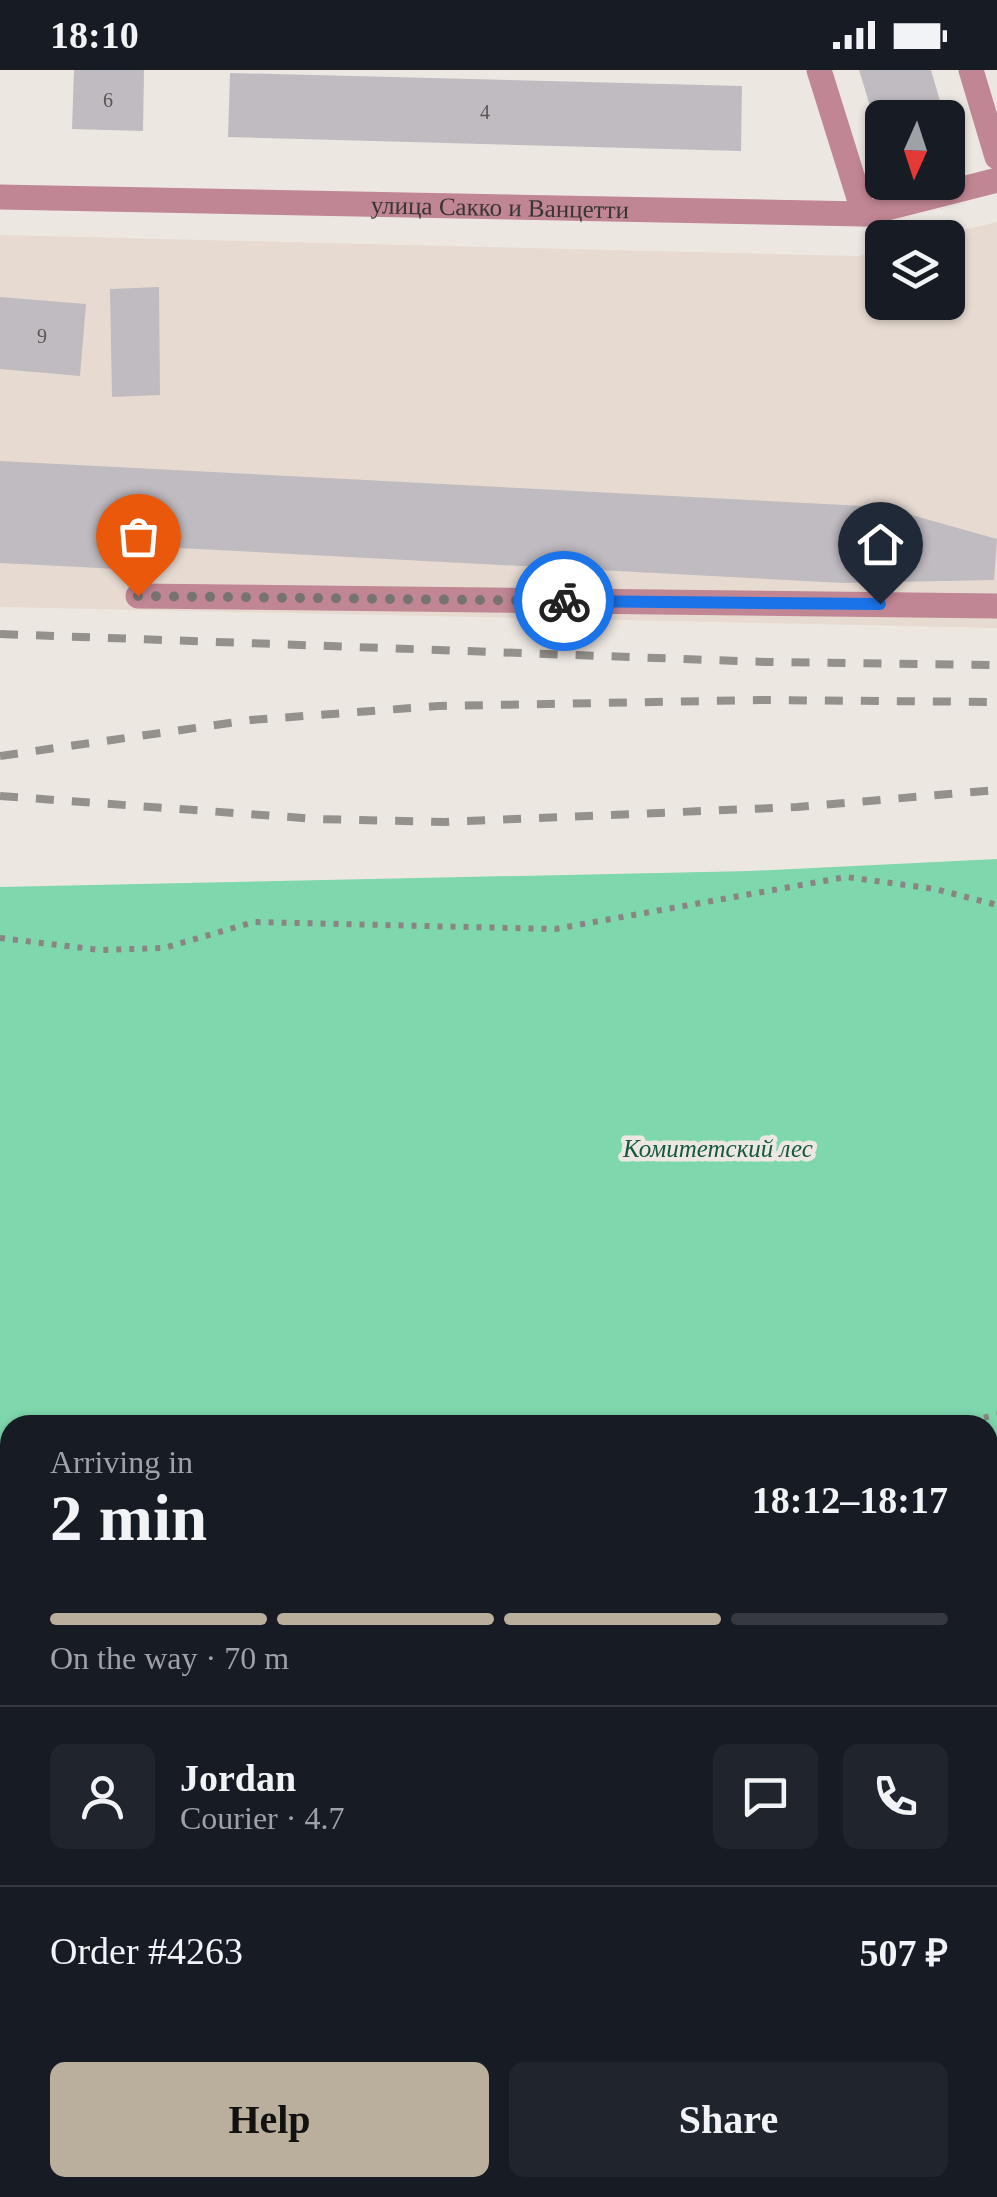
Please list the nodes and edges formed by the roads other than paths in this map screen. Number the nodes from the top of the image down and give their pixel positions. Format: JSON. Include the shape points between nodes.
{"nodes":[{"id":1,"x":819,"y":70,"type":"edge"},
{"id":2,"x":970,"y":70,"type":"edge"},
{"id":3,"x":997,"y":157,"type":"edge"},
{"id":4,"x":997,"y":180,"type":"edge"},
{"id":5,"x":0,"y":197,"type":"edge"},
{"id":6,"x":864,"y":214,"type":"junction"},
{"id":7,"x":138,"y":596,"type":"dead end"},
{"id":8,"x":997,"y":606,"type":"edge"}],
"edges":[{"from":1,"to":6,"type":"street"},
{"from":2,"to":3,"type":"street"},
{"from":4,"to":6,"type":"street","name":"улица Сакко и Ванцетти"},
{"from":5,"to":6,"type":"street","name":"улица Сакко и Ванцетти"},
{"from":7,"to":8,"type":"street"}]}
